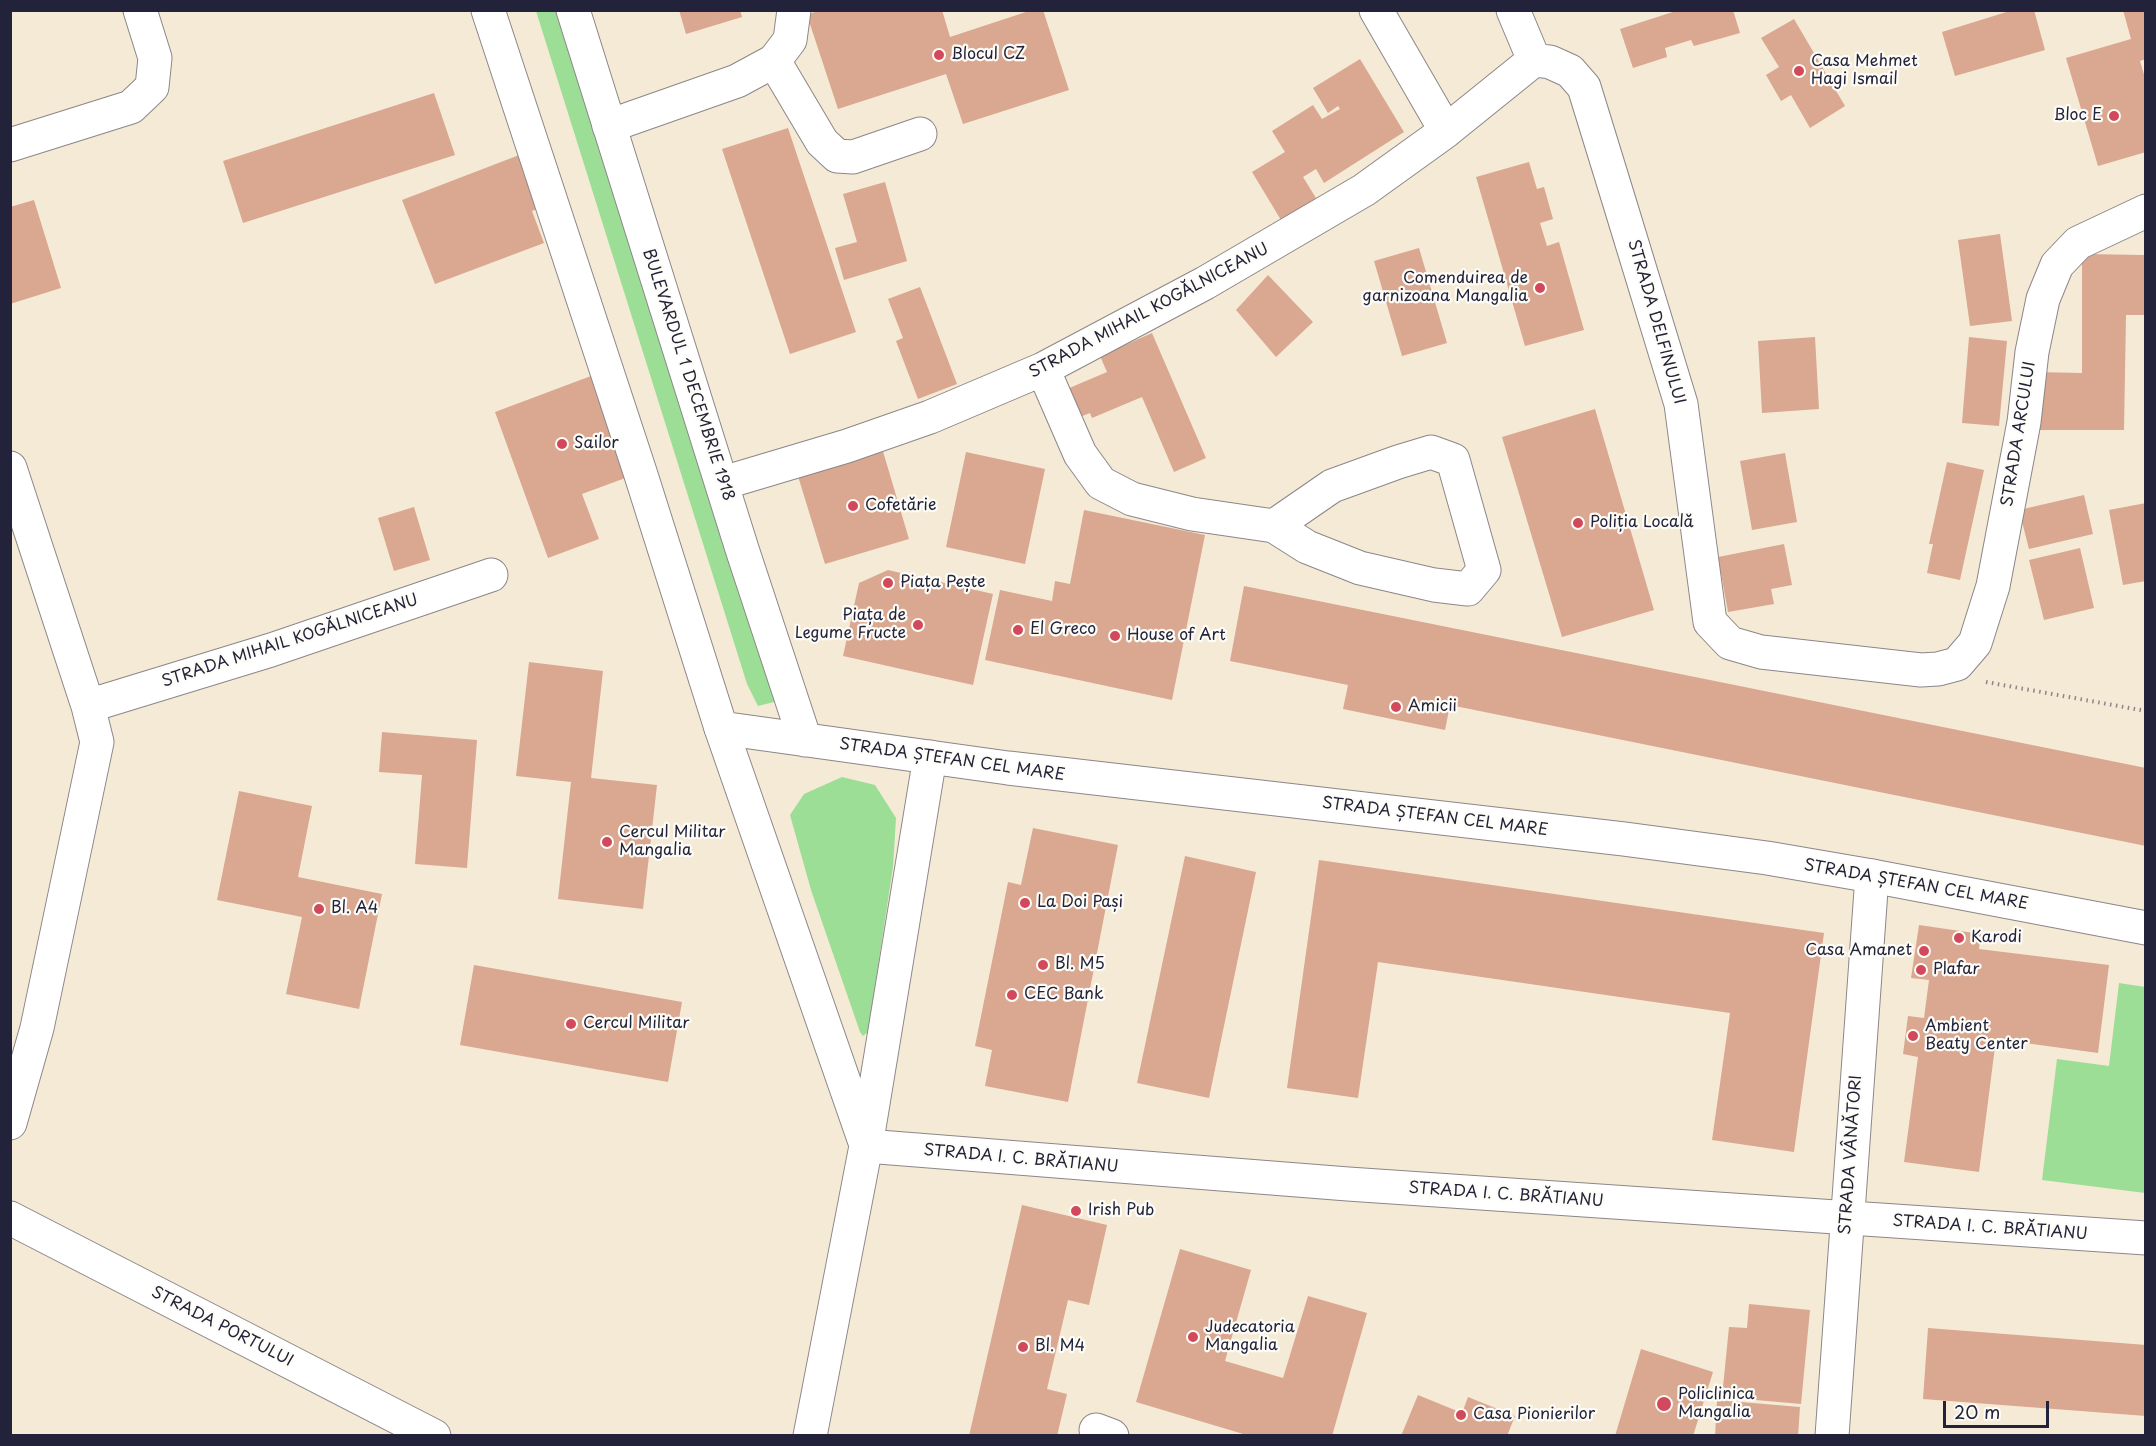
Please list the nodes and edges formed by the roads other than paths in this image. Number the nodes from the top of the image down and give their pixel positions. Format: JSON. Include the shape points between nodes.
{"nodes":[{"id":1,"x":140,"y":10,"type":"edge"},
{"id":2,"x":488,"y":10,"type":"edge"},
{"id":3,"x":573,"y":10,"type":"edge"},
{"id":4,"x":794,"y":10,"type":"edge"},
{"id":5,"x":1376,"y":10,"type":"edge"},
{"id":6,"x":1513,"y":10,"type":"edge"},
{"id":7,"x":1534,"y":60,"type":"junction"},
{"id":8,"x":774,"y":61,"type":"junction"},
{"id":9,"x":609,"y":126,"type":"junction"},
{"id":10,"x":1446,"y":131,"type":"junction"},
{"id":11,"x":920,"y":134,"type":"dead end"},
{"id":12,"x":10,"y":145,"type":"edge"},
{"id":13,"x":2145,"y":211,"type":"edge"},
{"id":14,"x":1043,"y":369,"type":"junction"},
{"id":15,"x":10,"y":468,"type":"edge"},
{"id":16,"x":723,"y":483,"type":"junction"},
{"id":17,"x":1274,"y":526,"type":"junction"},
{"id":18,"x":491,"y":575,"type":"dead end"},
{"id":19,"x":1710,"y":622,"type":"joint"},
{"id":20,"x":88,"y":706,"type":"junction"},
{"id":21,"x":720,"y":728,"type":"junction"},
{"id":22,"x":805,"y":740,"type":"junction"},
{"id":23,"x":930,"y":757,"type":"junction"},
{"id":24,"x":1872,"y":876,"type":"junction"},
{"id":25,"x":2145,"y":928,"type":"edge"},
{"id":26,"x":10,"y":1123,"type":"edge"},
{"id":27,"x":866,"y":1146,"type":"junction"},
{"id":28,"x":10,"y":1218,"type":"edge"},
{"id":29,"x":1846,"y":1219,"type":"junction"},
{"id":30,"x":2145,"y":1238,"type":"edge"},
{"id":31,"x":434,"y":1436,"type":"edge"},
{"id":32,"x":810,"y":1436,"type":"edge"},
{"id":33,"x":1832,"y":1436,"type":"edge"}],
"edges":[{"from":1,"to":12,"type":"street","via":[[155,58],[152,87],[131,108]]},
{"from":2,"to":21,"type":"street"},
{"from":3,"to":9,"type":"street","name":"BULEVARDUL 1 DECEMBRIE 1918"},
{"from":4,"to":8,"type":"street","via":[[790,40]]},
{"from":5,"to":10,"type":"street"},
{"from":6,"to":7,"type":"street"},
{"from":7,"to":10,"type":"street","name":"STRADA MIHAIL KOGĂLNICEANU"},
{"from":7,"to":19,"type":"street","name":"STRADA DELFINULUI","via":[[1570,71],[1584,87],[1681,404]]},
{"from":8,"to":9,"type":"street","via":[[737,81]]},
{"from":8,"to":11,"type":"street","via":[[822,142],[837,156],[853,157]]},
{"from":9,"to":16,"type":"street","name":"BULEVARDUL 1 DECEMBRIE 1918"},
{"from":10,"to":14,"type":"street","name":"STRADA MIHAIL KOGĂLNICEANU","via":[[1364,190],[1266,249]]},
{"from":13,"to":19,"type":"street","name":"STRADA ARCULUI","via":[[2078,243],[2057,265],[2043,299],[2032,352],[2024,422],[1993,586],[1975,643],[1957,664],[1921,670],[1761,652],[1730,643]]},
{"from":14,"to":16,"type":"street","name":"STRADA MIHAIL KOGĂLNICEANU","via":[[889,432]]},
{"from":14,"to":17,"type":"street","via":[[1080,454],[1101,483],[1132,500]]},
{"from":15,"to":20,"type":"street"},
{"from":16,"to":22,"type":"street","name":"BULEVARDUL 1 DECEMBRIE 1918"},
{"from":17,"to":17,"type":"street","via":[[1332,486],[1431,452],[1453,460],[1484,570],[1468,589],[1434,585],[1360,568],[1307,547]]},
{"from":18,"to":20,"type":"street","name":"STRADA MIHAIL KOGĂLNICEANU","via":[[271,650]]},
{"from":20,"to":26,"type":"street","via":[[97,742],[37,1028]]},
{"from":21,"to":22,"type":"street","name":"STRADA ȘTEFAN CEL MARE"},
{"from":21,"to":27,"type":"street"},
{"from":22,"to":23,"type":"street","name":"STRADA ȘTEFAN CEL MARE"},
{"from":23,"to":24,"type":"street","name":"STRADA ȘTEFAN CEL MARE","via":[[1624,838]]},
{"from":23,"to":27,"type":"street"},
{"from":24,"to":25,"type":"street","name":"STRADA ȘTEFAN CEL MARE"},
{"from":24,"to":29,"type":"street","name":"STRADA VÂNĂTORI"},
{"from":27,"to":29,"type":"street","name":"STRADA I. C. BRĂTIANU"},
{"from":27,"to":32,"type":"street"},
{"from":28,"to":31,"type":"street","name":"STRADA PORTULUI"},
{"from":29,"to":30,"type":"street","name":"STRADA I. C. BRĂTIANU"},
{"from":29,"to":33,"type":"street","name":"STRADA VÂNĂTORI"}]}
